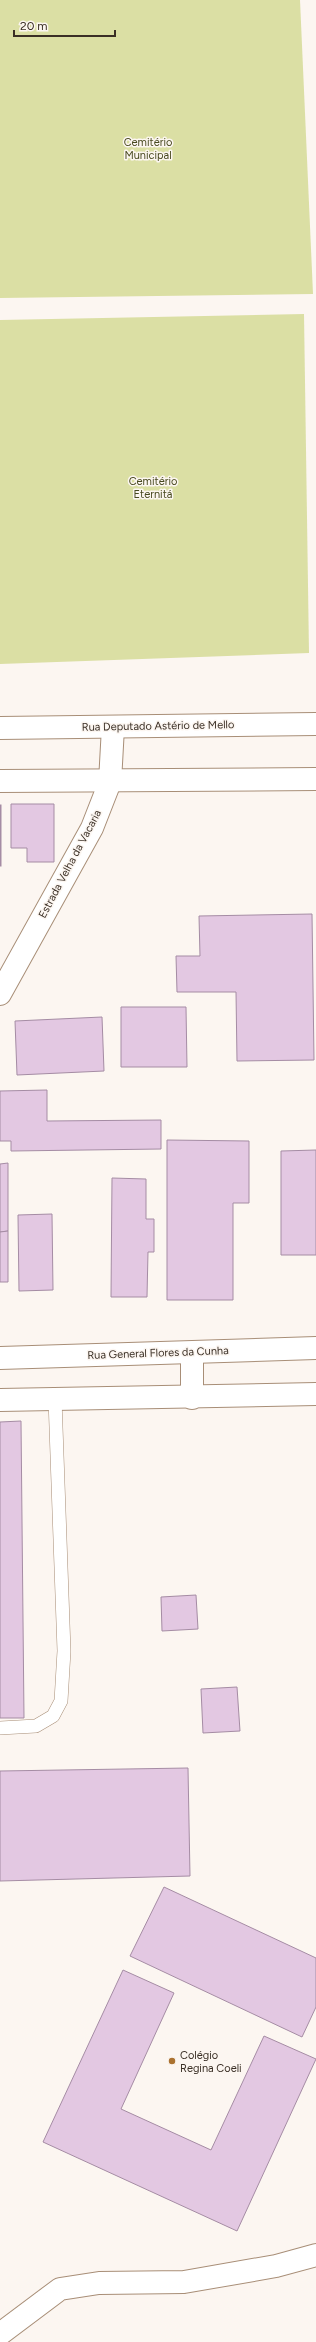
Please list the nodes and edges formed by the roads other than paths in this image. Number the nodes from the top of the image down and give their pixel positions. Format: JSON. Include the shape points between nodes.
{"nodes":[{"id":1,"x":316,"y":724,"type":"edge"},
{"id":2,"x":113,"y":726,"type":"junction"},
{"id":3,"x":0,"y":728,"type":"edge"},
{"id":4,"x":316,"y":779,"type":"edge"},
{"id":5,"x":0,"y":781,"type":"edge"},
{"id":6,"x":110,"y":782,"type":"junction"},
{"id":7,"x":0,"y":994,"type":"edge"},
{"id":8,"x":316,"y":1348,"type":"edge"},
{"id":9,"x":192,"y":1352,"type":"junction"},
{"id":10,"x":0,"y":1358,"type":"edge"},
{"id":11,"x":316,"y":1394,"type":"edge"},
{"id":12,"x":192,"y":1398,"type":"junction"},
{"id":13,"x":55,"y":1399,"type":"junction"},
{"id":14,"x":0,"y":1400,"type":"edge"},
{"id":15,"x":0,"y":1728,"type":"edge"},
{"id":16,"x":316,"y":2255,"type":"edge"},
{"id":17,"x":0,"y":2334,"type":"edge"}],
"edges":[{"from":1,"to":2,"type":"street","name":"Rua Deputado Astério de Mello"},
{"from":2,"to":3,"type":"street","name":"Rua Deputado Astério de Mello"},
{"from":2,"to":6,"type":"street","name":"Estrada Velha da Vacaria"},
{"from":4,"to":6,"type":"street"},
{"from":5,"to":6,"type":"street"},
{"from":6,"to":7,"type":"street","name":"Estrada Velha da Vacaria","via":[[92,828]]},
{"from":8,"to":9,"type":"street","name":"Rua General Flores da Cunha"},
{"from":9,"to":10,"type":"street","name":"Rua General Flores da Cunha"},
{"from":9,"to":12,"type":"street"},
{"from":11,"to":12,"type":"street"},
{"from":12,"to":13,"type":"street"},
{"from":13,"to":14,"type":"street"},
{"from":13,"to":15,"type":"lane","via":[[64,1651],[61,1701],[53,1716],[36,1726]]},
{"from":16,"to":17,"type":"street","via":[[276,2266],[184,2282],[99,2283],[60,2289]]}]}
